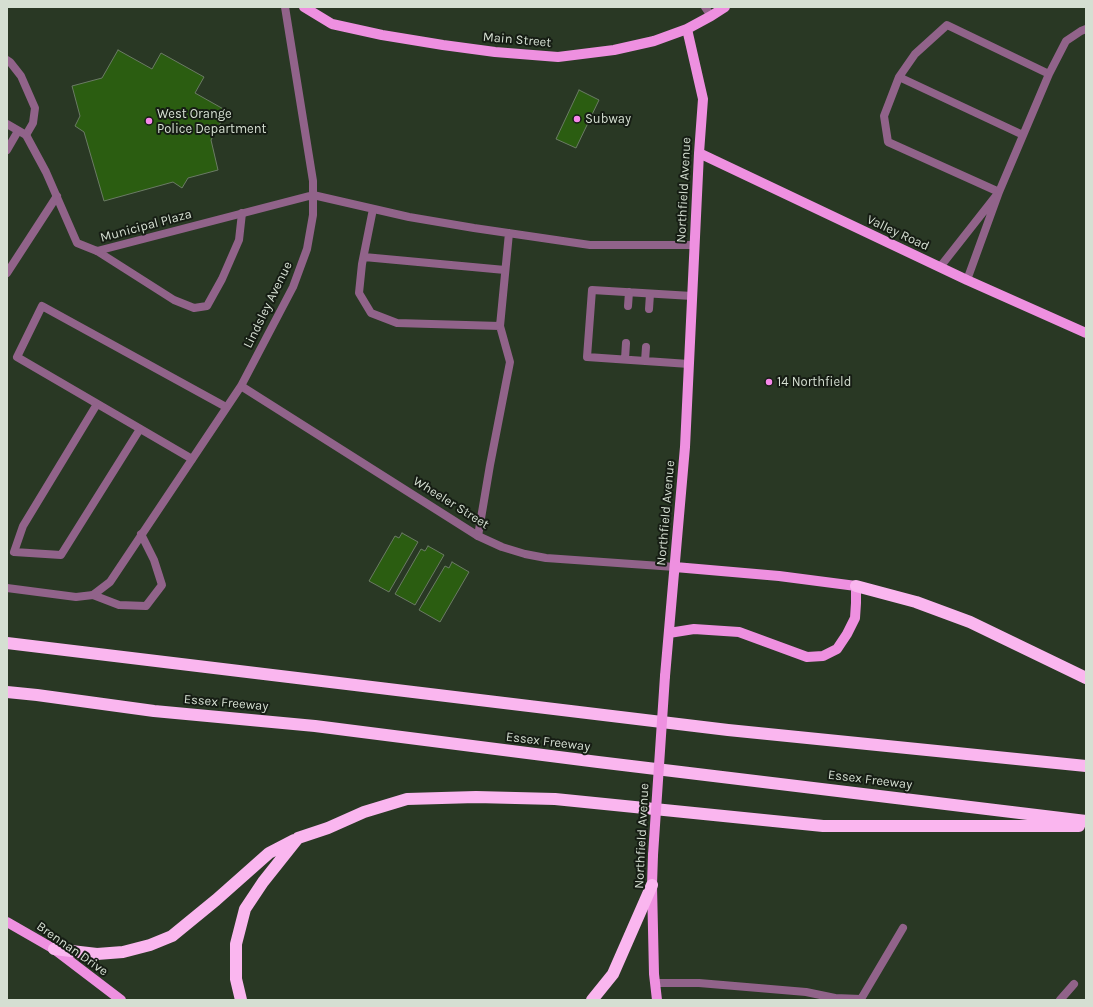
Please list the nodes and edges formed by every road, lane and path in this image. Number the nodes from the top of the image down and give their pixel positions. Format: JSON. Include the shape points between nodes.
{"nodes":[{"id":1,"x":285,"y":7,"type":"edge"},
{"id":2,"x":304,"y":7,"type":"edge"},
{"id":3,"x":705,"y":7,"type":"edge"},
{"id":4,"x":724,"y":7,"type":"edge"},
{"id":5,"x":711,"y":16,"type":"junction"},
{"id":6,"x":687,"y":29,"type":"junction"},
{"id":7,"x":1086,"y":29,"type":"edge"},
{"id":8,"x":7,"y":60,"type":"edge"},
{"id":9,"x":1049,"y":74,"type":"junction"},
{"id":10,"x":899,"y":77,"type":"junction"},
{"id":11,"x":7,"y":124,"type":"edge"},
{"id":12,"x":22,"y":133,"type":"junction"},
{"id":13,"x":1023,"y":135,"type":"junction"},
{"id":14,"x":7,"y":150,"type":"edge"},
{"id":15,"x":699,"y":153,"type":"junction"},
{"id":16,"x":999,"y":192,"type":"junction"},
{"id":17,"x":313,"y":195,"type":"junction"},
{"id":18,"x":57,"y":196,"type":"junction"},
{"id":19,"x":373,"y":209,"type":"junction"},
{"id":20,"x":242,"y":213,"type":"junction"},
{"id":21,"x":509,"y":233,"type":"junction"},
{"id":22,"x":694,"y":245,"type":"junction"},
{"id":23,"x":97,"y":252,"type":"junction"},
{"id":24,"x":364,"y":258,"type":"junction"},
{"id":25,"x":940,"y":267,"type":"junction"},
{"id":26,"x":505,"y":270,"type":"junction"},
{"id":27,"x":7,"y":273,"type":"edge"},
{"id":28,"x":967,"y":280,"type":"junction"},
{"id":29,"x":629,"y":292,"type":"junction"},
{"id":30,"x":650,"y":294,"type":"junction"},
{"id":31,"x":692,"y":296,"type":"junction"},
{"id":32,"x":628,"y":306,"type":"dead end"},
{"id":33,"x":649,"y":309,"type":"dead end"},
{"id":34,"x":500,"y":326,"type":"junction"},
{"id":35,"x":1086,"y":333,"type":"edge"},
{"id":36,"x":626,"y":343,"type":"dead end"},
{"id":37,"x":646,"y":347,"type":"dead end"},
{"id":38,"x":625,"y":359,"type":"junction"},
{"id":39,"x":645,"y":361,"type":"junction"},
{"id":40,"x":689,"y":364,"type":"junction"},
{"id":41,"x":241,"y":386,"type":"junction"},
{"id":42,"x":97,"y":404,"type":"junction"},
{"id":43,"x":226,"y":407,"type":"junction"},
{"id":44,"x":140,"y":429,"type":"junction"},
{"id":45,"x":192,"y":459,"type":"junction"},
{"id":46,"x":141,"y":534,"type":"junction"},
{"id":47,"x":478,"y":536,"type":"junction"},
{"id":48,"x":675,"y":567,"type":"junction"},
{"id":49,"x":856,"y":586,"type":"junction"},
{"id":50,"x":7,"y":588,"type":"edge"},
{"id":51,"x":93,"y":595,"type":"junction"},
{"id":52,"x":669,"y":633,"type":"junction"},
{"id":53,"x":7,"y":644,"type":"edge"},
{"id":54,"x":1086,"y":678,"type":"edge"},
{"id":55,"x":7,"y":692,"type":"edge"},
{"id":56,"x":1086,"y":766,"type":"edge"},
{"id":57,"x":1086,"y":821,"type":"edge"},
{"id":58,"x":1086,"y":826,"type":"edge"},
{"id":59,"x":298,"y":838,"type":"junction"},
{"id":60,"x":652,"y":885,"type":"junction"},
{"id":61,"x":7,"y":922,"type":"edge"},
{"id":62,"x":903,"y":928,"type":"dead end"},
{"id":63,"x":54,"y":949,"type":"junction"},
{"id":64,"x":655,"y":983,"type":"junction"},
{"id":65,"x":1074,"y":984,"type":"dead end"},
{"id":66,"x":835,"y":999,"type":"edge"},
{"id":67,"x":121,"y":1000,"type":"edge"},
{"id":68,"x":241,"y":1000,"type":"edge"},
{"id":69,"x":592,"y":1000,"type":"edge"},
{"id":70,"x":657,"y":1000,"type":"edge"},
{"id":71,"x":1060,"y":1000,"type":"edge"}],
"edges":[{"from":1,"to":17,"type":"street","name":"Lindsley Avenue","via":[[313,181]]},
{"from":2,"to":6,"type":"main road","name":"Main Street","via":[[332,24],[382,35],[495,52],[558,57],[614,50],[654,41]]},
{"from":3,"to":5,"type":"street"},
{"from":4,"to":5,"type":"main road","name":"Main Street"},
{"from":5,"to":6,"type":"main road","name":"Main Street"},
{"from":6,"to":15,"type":"main road","name":"Northfield Avenue","via":[[703,99]]},
{"from":7,"to":9,"type":"street","via":[[1066,41]]},
{"from":8,"to":12,"type":"street","via":[[22,76],[35,108],[33,123]]},
{"from":9,"to":10,"type":"street","via":[[947,25],[915,54]]},
{"from":9,"to":13,"type":"street"},
{"from":10,"to":13,"type":"street"},
{"from":10,"to":16,"type":"street","via":[[884,116],[888,142]]},
{"from":11,"to":12,"type":"street","name":"Municipal Plaza"},
{"from":12,"to":14,"type":"street"},
{"from":12,"to":18,"type":"street","name":"Municipal Plaza","via":[[46,172]]},
{"from":13,"to":16,"type":"street"},
{"from":15,"to":22,"type":"main road","name":"Northfield Avenue"},
{"from":15,"to":25,"type":"main road","name":"Valley Road"},
{"from":16,"to":25,"type":"street"},
{"from":16,"to":28,"type":"street"},
{"from":17,"to":19,"type":"street"},
{"from":17,"to":20,"type":"street","name":"Municipal Plaza"},
{"from":17,"to":41,"type":"street","name":"Lindsley Avenue","via":[[313,215],[307,250],[293,287]]},
{"from":18,"to":23,"type":"street","name":"Municipal Plaza","via":[[77,243]]},
{"from":18,"to":27,"type":"street"},
{"from":19,"to":21,"type":"street"},
{"from":19,"to":24,"type":"street"},
{"from":20,"to":23,"type":"street","name":"Municipal Plaza"},
{"from":20,"to":23,"type":"street","via":[[238,240],[222,279],[207,306],[194,308],[174,300]]},
{"from":21,"to":22,"type":"street","via":[[590,245]]},
{"from":21,"to":26,"type":"street"},
{"from":22,"to":31,"type":"main road","name":"Northfield Avenue"},
{"from":24,"to":26,"type":"street"},
{"from":24,"to":34,"type":"street","via":[[359,293],[371,313],[397,323]]},
{"from":25,"to":28,"type":"main road","name":"Valley Road"},
{"from":26,"to":34,"type":"street"},
{"from":28,"to":35,"type":"main road","name":"Valley Road"},
{"from":29,"to":30,"type":"street"},
{"from":29,"to":32,"type":"street"},
{"from":29,"to":38,"type":"street","via":[[592,290],[588,357]]},
{"from":30,"to":31,"type":"street"},
{"from":30,"to":33,"type":"street"},
{"from":31,"to":40,"type":"main road","name":"Northfield Avenue"},
{"from":34,"to":47,"type":"street","via":[[510,362]]},
{"from":36,"to":38,"type":"street"},
{"from":37,"to":39,"type":"street"},
{"from":38,"to":39,"type":"street"},
{"from":39,"to":40,"type":"street"},
{"from":40,"to":48,"type":"main road","name":"Northfield Avenue"},
{"from":41,"to":43,"type":"street","name":"Lindsley Avenue"},
{"from":41,"to":47,"type":"street","name":"Wheeler Street"},
{"from":42,"to":43,"type":"street","via":[[17,357],[42,306]]},
{"from":42,"to":44,"type":"street"},
{"from":42,"to":44,"type":"street","via":[[23,526],[14,552],[62,555]]},
{"from":43,"to":45,"type":"street","name":"Lindsley Avenue"},
{"from":44,"to":45,"type":"street"},
{"from":45,"to":46,"type":"street","name":"Lindsley Avenue"},
{"from":46,"to":51,"type":"street","name":"Lindsley Avenue","via":[[110,582]]},
{"from":46,"to":51,"type":"street","via":[[154,560],[162,585],[146,606],[119,605]]},
{"from":47,"to":48,"type":"street","name":"Wheeler Street","via":[[502,547],[546,558]]},
{"from":48,"to":49,"type":"main road"},
{"from":48,"to":52,"type":"main road","name":"Northfield Avenue"},
{"from":49,"to":52,"type":"main road","via":[[855,618],[837,649],[823,656],[807,657],[739,632],[694,629]]},
{"from":49,"to":54,"type":"highway","via":[[916,602],[970,622]]},
{"from":50,"to":51,"type":"street","via":[[76,597]]},
{"from":52,"to":60,"type":"main road","name":"Northfield Avenue","bridge":true},
{"from":53,"to":56,"type":"highway","via":[[728,730]]},
{"from":55,"to":57,"type":"highway","name":"Essex Freeway","via":[[154,711],[315,726]]},
{"from":58,"to":59,"type":"highway","via":[[823,826],[555,799],[476,797],[407,799],[364,812]]},
{"from":59,"to":63,"type":"highway","via":[[269,853],[172,936],[124,952],[97,954]]},
{"from":59,"to":68,"type":"highway","via":[[246,909],[236,944],[236,979]]},
{"from":60,"to":64,"type":"main road","name":"Northfield Avenue"},
{"from":60,"to":69,"type":"highway","via":[[613,974]]},
{"from":61,"to":63,"type":"main road","name":"Brennan Drive"},
{"from":62,"to":66,"type":"street","via":[[861,999]]},
{"from":63,"to":67,"type":"main road","name":"Brennan Drive"},
{"from":64,"to":66,"type":"street","via":[[699,983],[806,992]]},
{"from":64,"to":70,"type":"main road","name":"Northfield Avenue"},
{"from":65,"to":71,"type":"street"}]}
